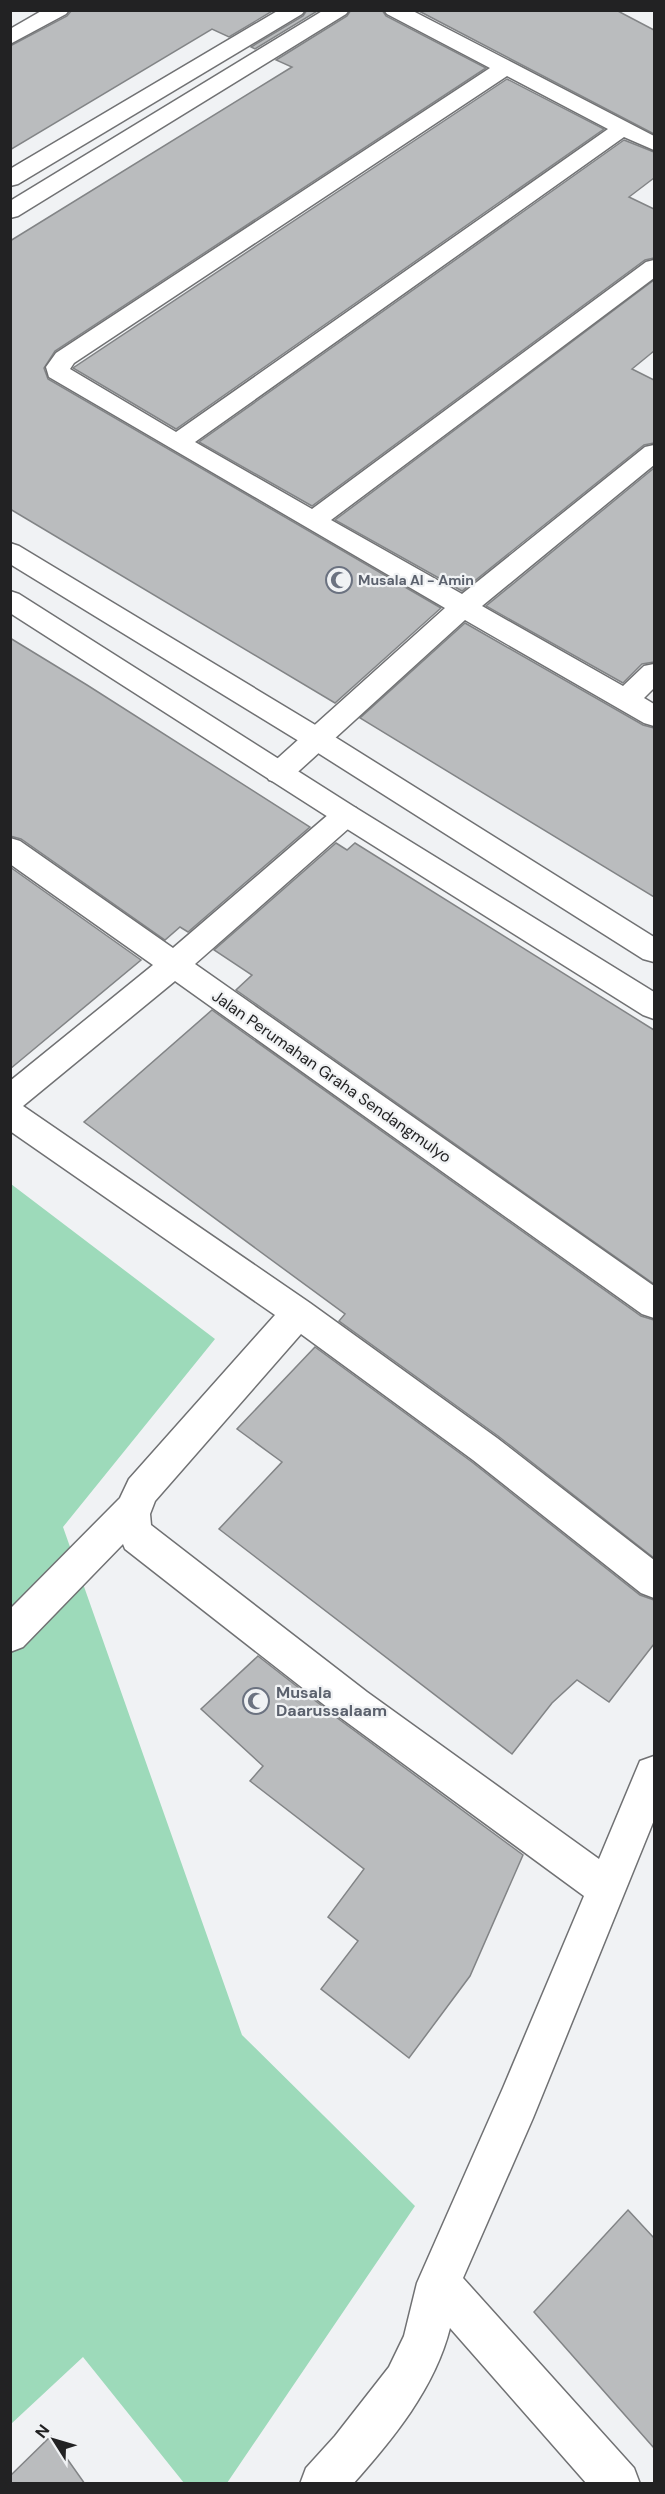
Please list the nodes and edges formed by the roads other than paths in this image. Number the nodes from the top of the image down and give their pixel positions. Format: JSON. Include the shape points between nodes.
{"nodes":[{"id":1,"x":59,"y":10,"type":"edge"},
{"id":2,"x":295,"y":10,"type":"edge"},
{"id":3,"x":339,"y":10,"type":"edge"},
{"id":4,"x":394,"y":10,"type":"edge"},
{"id":5,"x":10,"y":38,"type":"edge"},
{"id":6,"x":505,"y":68,"type":"junction"},
{"id":7,"x":623,"y":128,"type":"junction"},
{"id":8,"x":654,"y":144,"type":"edge"},
{"id":9,"x":10,"y":179,"type":"edge"},
{"id":10,"x":10,"y":211,"type":"edge"},
{"id":11,"x":654,"y":267,"type":"edge"},
{"id":12,"x":177,"y":443,"type":"junction"},
{"id":13,"x":654,"y":453,"type":"edge"},
{"id":14,"x":313,"y":521,"type":"junction"},
{"id":15,"x":10,"y":552,"type":"edge"},
{"id":16,"x":10,"y":600,"type":"edge"},
{"id":17,"x":463,"y":607,"type":"junction"},
{"id":18,"x":654,"y":674,"type":"edge"},
{"id":19,"x":625,"y":699,"type":"junction"},
{"id":20,"x":654,"y":716,"type":"edge"},
{"id":21,"x":317,"y":739,"type":"junction"},
{"id":22,"x":279,"y":772,"type":"junction"},
{"id":23,"x":346,"y":815,"type":"junction"},
{"id":24,"x":10,"y":849,"type":"edge"},
{"id":25,"x":654,"y":951,"type":"edge"},
{"id":26,"x":175,"y":964,"type":"junction"},
{"id":27,"x":654,"y":1007,"type":"edge"},
{"id":28,"x":10,"y":1099,"type":"edge"},
{"id":29,"x":10,"y":1114,"type":"edge"},
{"id":30,"x":654,"y":1304,"type":"edge"},
{"id":31,"x":298,"y":1313,"type":"junction"},
{"id":32,"x":132,"y":1510,"type":"junction"},
{"id":33,"x":654,"y":1581,"type":"edge"},
{"id":34,"x":10,"y":1635,"type":"edge"},
{"id":35,"x":654,"y":1774,"type":"edge"},
{"id":36,"x":606,"y":1888,"type":"junction"},
{"id":37,"x":439,"y":2283,"type":"junction"},
{"id":38,"x":322,"y":2484,"type":"edge"},
{"id":39,"x":618,"y":2484,"type":"edge"}],
"edges":[{"from":1,"to":5,"type":"street"},
{"from":2,"to":9,"type":"street"},
{"from":3,"to":10,"type":"street"},
{"from":4,"to":6,"type":"street"},
{"from":6,"to":7,"type":"street"},
{"from":6,"to":12,"type":"street","via":[[61,362],[58,372],[63,376]]},
{"from":7,"to":8,"type":"street"},
{"from":7,"to":12,"type":"street"},
{"from":11,"to":14,"type":"street"},
{"from":12,"to":14,"type":"street"},
{"from":13,"to":17,"type":"street"},
{"from":14,"to":17,"type":"street"},
{"from":15,"to":21,"type":"street"},
{"from":16,"to":22,"type":"street"},
{"from":17,"to":19,"type":"street"},
{"from":17,"to":21,"type":"street"},
{"from":18,"to":19,"type":"street"},
{"from":19,"to":20,"type":"street"},
{"from":21,"to":22,"type":"street"},
{"from":21,"to":25,"type":"street"},
{"from":22,"to":23,"type":"street"},
{"from":23,"to":26,"type":"street"},
{"from":23,"to":27,"type":"street"},
{"from":24,"to":26,"type":"street","name":"Jalan Perumahan Graha Sendangmulyo"},
{"from":26,"to":28,"type":"street"},
{"from":26,"to":30,"type":"street","name":"Jalan Perumahan Graha Sendangmulyo"},
{"from":29,"to":31,"type":"street"},
{"from":31,"to":32,"type":"street","via":[[162,1464]]},
{"from":31,"to":33,"type":"street","via":[[485,1449]]},
{"from":32,"to":34,"type":"street"},
{"from":32,"to":36,"type":"street","via":[[130,1523],[138,1538],[354,1705]]},
{"from":35,"to":36,"type":"street"},
{"from":36,"to":37,"type":"street"},
{"from":37,"to":38,"type":"street","via":[[425,2340],[405,2383]]},
{"from":37,"to":39,"type":"street"}]}
